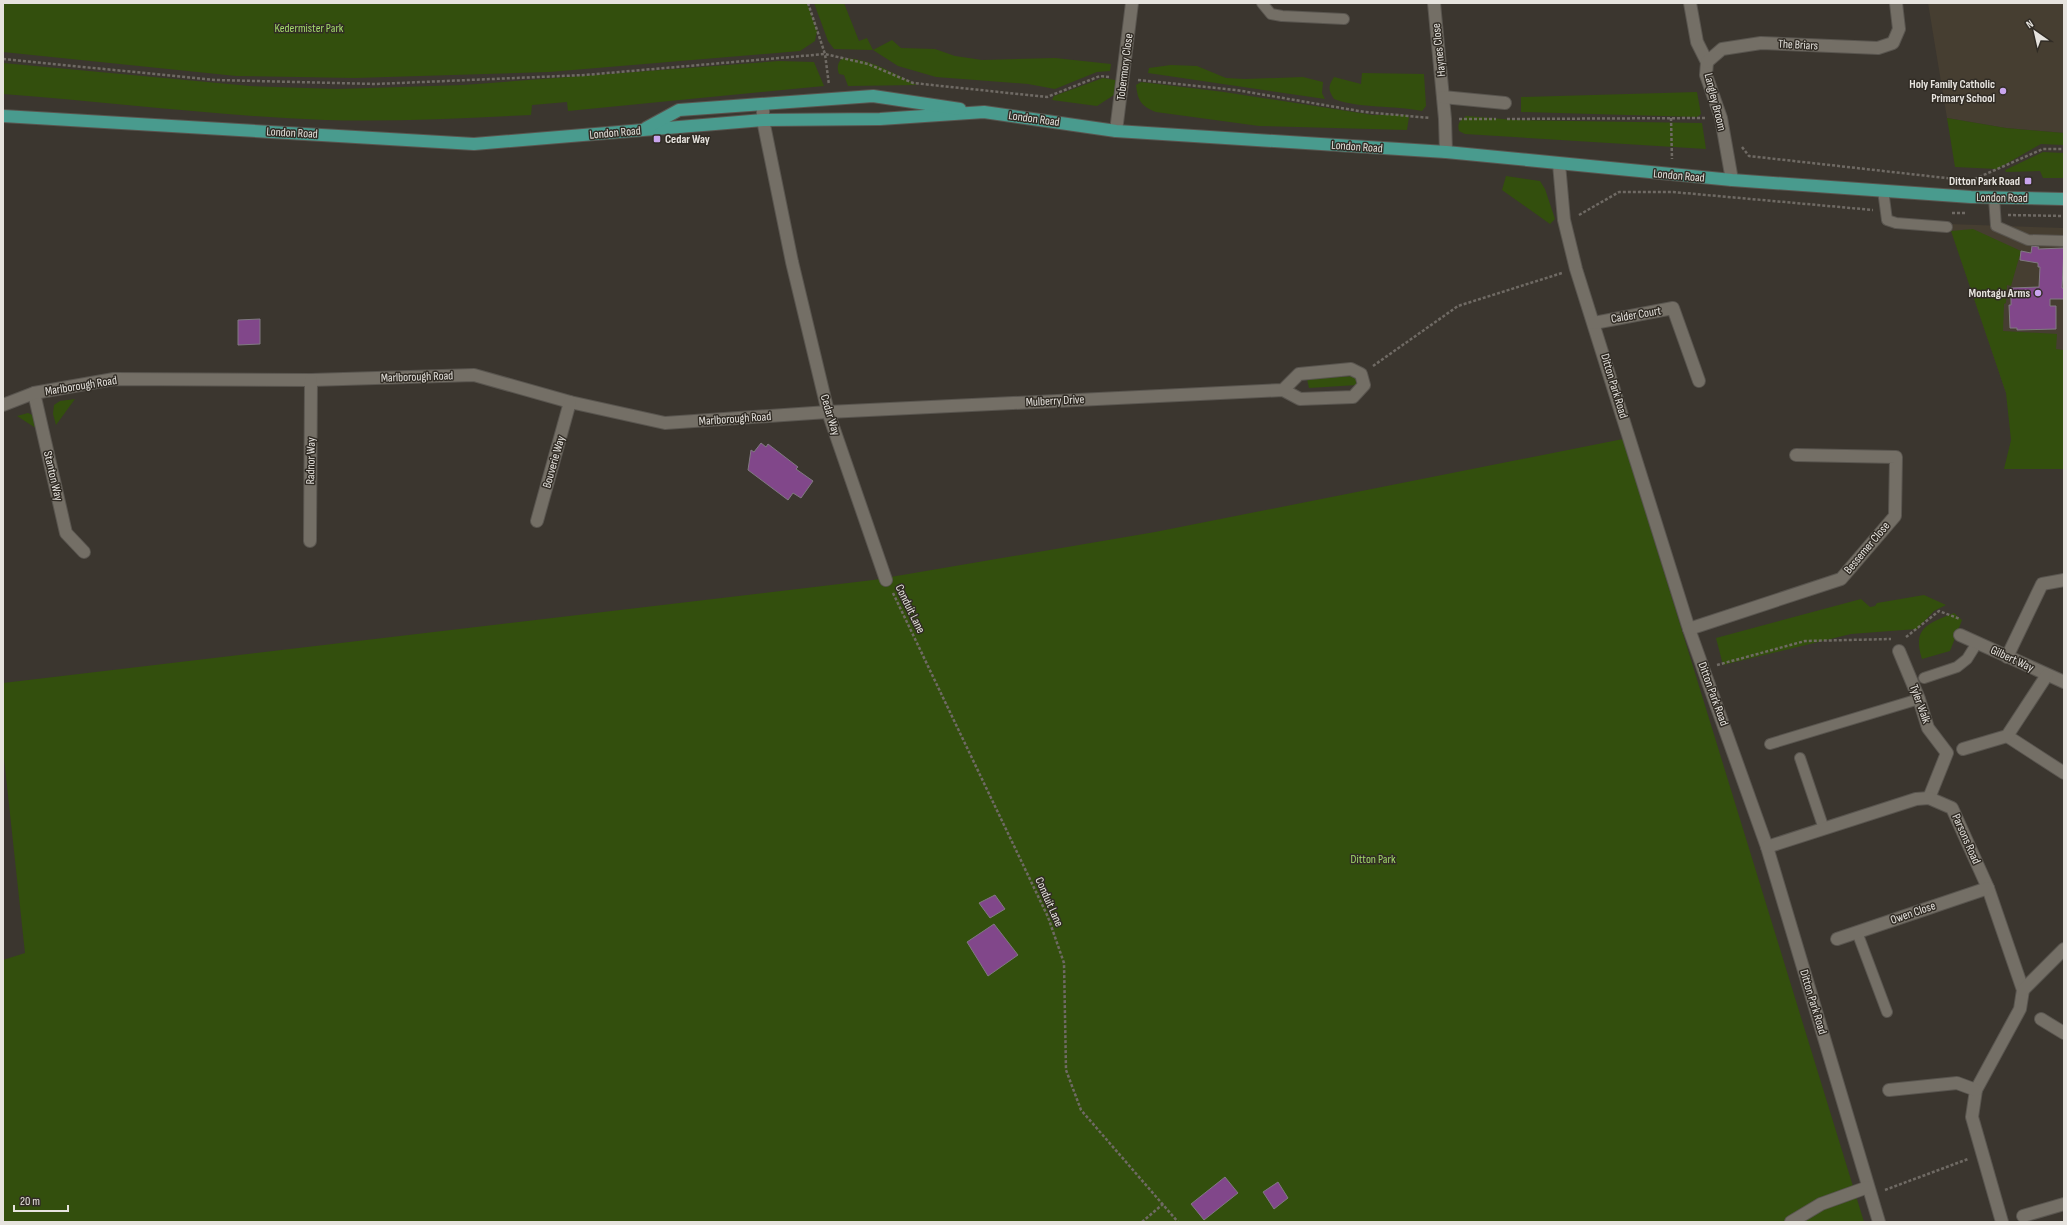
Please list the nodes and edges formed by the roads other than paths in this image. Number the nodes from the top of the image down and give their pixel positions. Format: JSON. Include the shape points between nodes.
{"nodes":[{"id":1,"x":1132,"y":3,"type":"edge"},
{"id":2,"x":1262,"y":3,"type":"edge"},
{"id":3,"x":1434,"y":3,"type":"edge"},
{"id":4,"x":1690,"y":3,"type":"edge"},
{"id":5,"x":1896,"y":3,"type":"edge"},
{"id":6,"x":1344,"y":20,"type":"dead end"},
{"id":7,"x":1707,"y":62,"type":"junction"},
{"id":8,"x":1443,"y":96,"type":"junction"},
{"id":9,"x":1505,"y":103,"type":"dead end"},
{"id":10,"x":763,"y":104,"type":"junction"},
{"id":11,"x":984,"y":112,"type":"junction"},
{"id":12,"x":3,"y":116,"type":"edge"},
{"id":13,"x":763,"y":120,"type":"junction"},
{"id":14,"x":642,"y":131,"type":"junction"},
{"id":15,"x":1116,"y":131,"type":"junction"},
{"id":16,"x":1446,"y":152,"type":"junction"},
{"id":17,"x":1559,"y":164,"type":"junction"},
{"id":18,"x":1732,"y":180,"type":"junction"},
{"id":19,"x":1883,"y":190,"type":"junction"},
{"id":20,"x":1994,"y":198,"type":"junction"},
{"id":21,"x":2064,"y":199,"type":"edge"},
{"id":22,"x":1947,"y":227,"type":"dead end"},
{"id":23,"x":2064,"y":241,"type":"edge"},
{"id":24,"x":1594,"y":322,"type":"junction"},
{"id":25,"x":312,"y":380,"type":"junction"},
{"id":26,"x":1699,"y":381,"type":"dead end"},
{"id":27,"x":1283,"y":390,"type":"junction"},
{"id":28,"x":34,"y":393,"type":"junction"},
{"id":29,"x":570,"y":402,"type":"junction"},
{"id":30,"x":3,"y":405,"type":"edge"},
{"id":31,"x":828,"y":412,"type":"junction"},
{"id":32,"x":1796,"y":455,"type":"dead end"},
{"id":33,"x":537,"y":521,"type":"dead end"},
{"id":34,"x":310,"y":541,"type":"dead end"},
{"id":35,"x":84,"y":552,"type":"dead end"},
{"id":36,"x":886,"y":580,"type":"road end"},
{"id":37,"x":2064,"y":580,"type":"edge"},
{"id":38,"x":1689,"y":629,"type":"junction"},
{"id":39,"x":1960,"y":635,"type":"dead end"},
{"id":40,"x":1977,"y":643,"type":"junction"},
{"id":41,"x":1899,"y":652,"type":"road end"},
{"id":42,"x":2007,"y":657,"type":"junction"},
{"id":43,"x":2047,"y":674,"type":"junction"},
{"id":44,"x":1924,"y":678,"type":"dead end"},
{"id":45,"x":2064,"y":682,"type":"edge"},
{"id":46,"x":1919,"y":699,"type":"junction"},
{"id":47,"x":2007,"y":736,"type":"junction"},
{"id":48,"x":1770,"y":744,"type":"dead end"},
{"id":49,"x":1963,"y":749,"type":"dead end"},
{"id":50,"x":1800,"y":758,"type":"dead end"},
{"id":51,"x":2064,"y":773,"type":"edge"},
{"id":52,"x":1929,"y":798,"type":"junction"},
{"id":53,"x":1824,"y":829,"type":"junction"},
{"id":54,"x":1767,"y":847,"type":"junction"},
{"id":55,"x":1988,"y":888,"type":"junction"},
{"id":56,"x":1857,"y":932,"type":"junction"},
{"id":57,"x":1838,"y":939,"type":"dead end"},
{"id":58,"x":2064,"y":949,"type":"edge"},
{"id":59,"x":2023,"y":990,"type":"junction"},
{"id":60,"x":1887,"y":1012,"type":"dead end"},
{"id":61,"x":2042,"y":1019,"type":"dead end"},
{"id":62,"x":2064,"y":1034,"type":"edge"},
{"id":63,"x":1889,"y":1090,"type":"dead end"},
{"id":64,"x":1976,"y":1090,"type":"junction"},
{"id":65,"x":1869,"y":1191,"type":"junction"},
{"id":66,"x":2064,"y":1204,"type":"edge"},
{"id":67,"x":2023,"y":1216,"type":"dead end"},
{"id":68,"x":1791,"y":1222,"type":"edge"},
{"id":69,"x":1879,"y":1222,"type":"edge"},
{"id":70,"x":2002,"y":1222,"type":"edge"}],
"edges":[{"from":1,"to":15,"type":"street","name":"Tobermory Close"},
{"from":2,"to":6,"type":"lane","via":[[1271,14]]},
{"from":3,"to":8,"type":"street","name":"Haynes Close"},
{"from":4,"to":7,"type":"street","name":"Langley Broom","via":[[1696,42]]},
{"from":5,"to":7,"type":"street","name":"The Briars","via":[[1899,29],[1893,43],[1878,48],[1761,43],[1722,49]]},
{"from":7,"to":18,"type":"street","name":"Langley Broom","via":[[1706,75],[1721,118]]},
{"from":8,"to":9,"type":"street"},
{"from":8,"to":16,"type":"street","name":"Haynes Close"},
{"from":10,"to":11,"type":"main road","via":[[873,96]]},
{"from":10,"to":13,"type":"street","name":"Cedar Way"},
{"from":10,"to":14,"type":"main road","via":[[679,110]]},
{"from":11,"to":13,"type":"main road","name":"London Road","via":[[880,119]]},
{"from":11,"to":15,"type":"main road","name":"London Road"},
{"from":12,"to":14,"type":"main road","name":"London Road","via":[[474,144]]},
{"from":13,"to":14,"type":"main road","name":"London Road"},
{"from":13,"to":31,"type":"street","name":"Cedar Way","via":[[792,262]]},
{"from":15,"to":16,"type":"main road","name":"London Road"},
{"from":16,"to":17,"type":"main road","name":"London Road"},
{"from":17,"to":18,"type":"main road","name":"London Road"},
{"from":17,"to":24,"type":"street","name":"Ditton Park Road","via":[[1564,220],[1576,269]]},
{"from":18,"to":19,"type":"main road","name":"London Road"},
{"from":19,"to":20,"type":"main road","name":"London Road"},
{"from":19,"to":22,"type":"lane","via":[[1887,220]]},
{"from":20,"to":21,"type":"main road","name":"London Road"},
{"from":20,"to":23,"type":"lane","via":[[1996,226],[2028,240]]},
{"from":24,"to":26,"type":"street","name":"Calder Court","via":[[1673,308]]},
{"from":24,"to":38,"type":"street","name":"Ditton Park Road"},
{"from":25,"to":28,"type":"street","name":"Marlborough Road","via":[[114,379]]},
{"from":25,"to":29,"type":"street","name":"Marlborough Road","via":[[474,375]]},
{"from":25,"to":34,"type":"street","name":"Radnor Way"},
{"from":27,"to":27,"type":"street","name":"Mulberry Drive","via":[[1299,374],[1351,369],[1361,374],[1364,385],[1354,397],[1300,399]]},
{"from":27,"to":31,"type":"street","name":"Mulberry Drive"},
{"from":28,"to":30,"type":"street","name":"Marlborough Road"},
{"from":28,"to":35,"type":"street","name":"Stanton Way","via":[[66,533]]},
{"from":29,"to":31,"type":"street","name":"Marlborough Road","via":[[665,423]]},
{"from":29,"to":33,"type":"street","name":"Bouverie Way"},
{"from":31,"to":36,"type":"street","name":"Cedar Way"},
{"from":32,"to":38,"type":"street","name":"Bessemer Close","via":[[1896,457],[1894,516],[1841,579]]},
{"from":37,"to":42,"type":"street","via":[[2042,584]]},
{"from":38,"to":54,"type":"street","name":"Ditton Park Road"},
{"from":39,"to":40,"type":"street","name":"Gilbert Way"},
{"from":40,"to":42,"type":"street","name":"Gilbert Way"},
{"from":40,"to":44,"type":"lane","via":[[1967,660],[1957,667]]},
{"from":41,"to":46,"type":"street","name":"Tyler Walk"},
{"from":42,"to":43,"type":"street","name":"Gilbert Way"},
{"from":43,"to":45,"type":"street","name":"Gilbert Way"},
{"from":43,"to":47,"type":"street"},
{"from":46,"to":48,"type":"lane"},
{"from":46,"to":52,"type":"street","name":"Tyler Walk","via":[[1928,728],[1947,753]]},
{"from":47,"to":49,"type":"street"},
{"from":47,"to":51,"type":"street"},
{"from":50,"to":53,"type":"lane"},
{"from":52,"to":53,"type":"street"},
{"from":52,"to":55,"type":"street","name":"Parsons Road","via":[[1952,808]]},
{"from":53,"to":54,"type":"street"},
{"from":54,"to":65,"type":"street","name":"Ditton Park Road"},
{"from":55,"to":56,"type":"street","name":"Owen Close"},
{"from":55,"to":59,"type":"street","name":"Parsons Road"},
{"from":56,"to":57,"type":"street","name":"Owen Close"},
{"from":56,"to":60,"type":"lane"},
{"from":58,"to":59,"type":"street"},
{"from":59,"to":64,"type":"street","name":"Parsons Road","via":[[2020,1008]]},
{"from":61,"to":62,"type":"street"},
{"from":63,"to":64,"type":"street","via":[[1957,1083]]},
{"from":64,"to":70,"type":"street","via":[[1972,1118]]},
{"from":65,"to":68,"type":"street","via":[[1821,1204]]},
{"from":65,"to":69,"type":"street","name":"Ditton Park Road"},
{"from":66,"to":67,"type":"street"}]}
